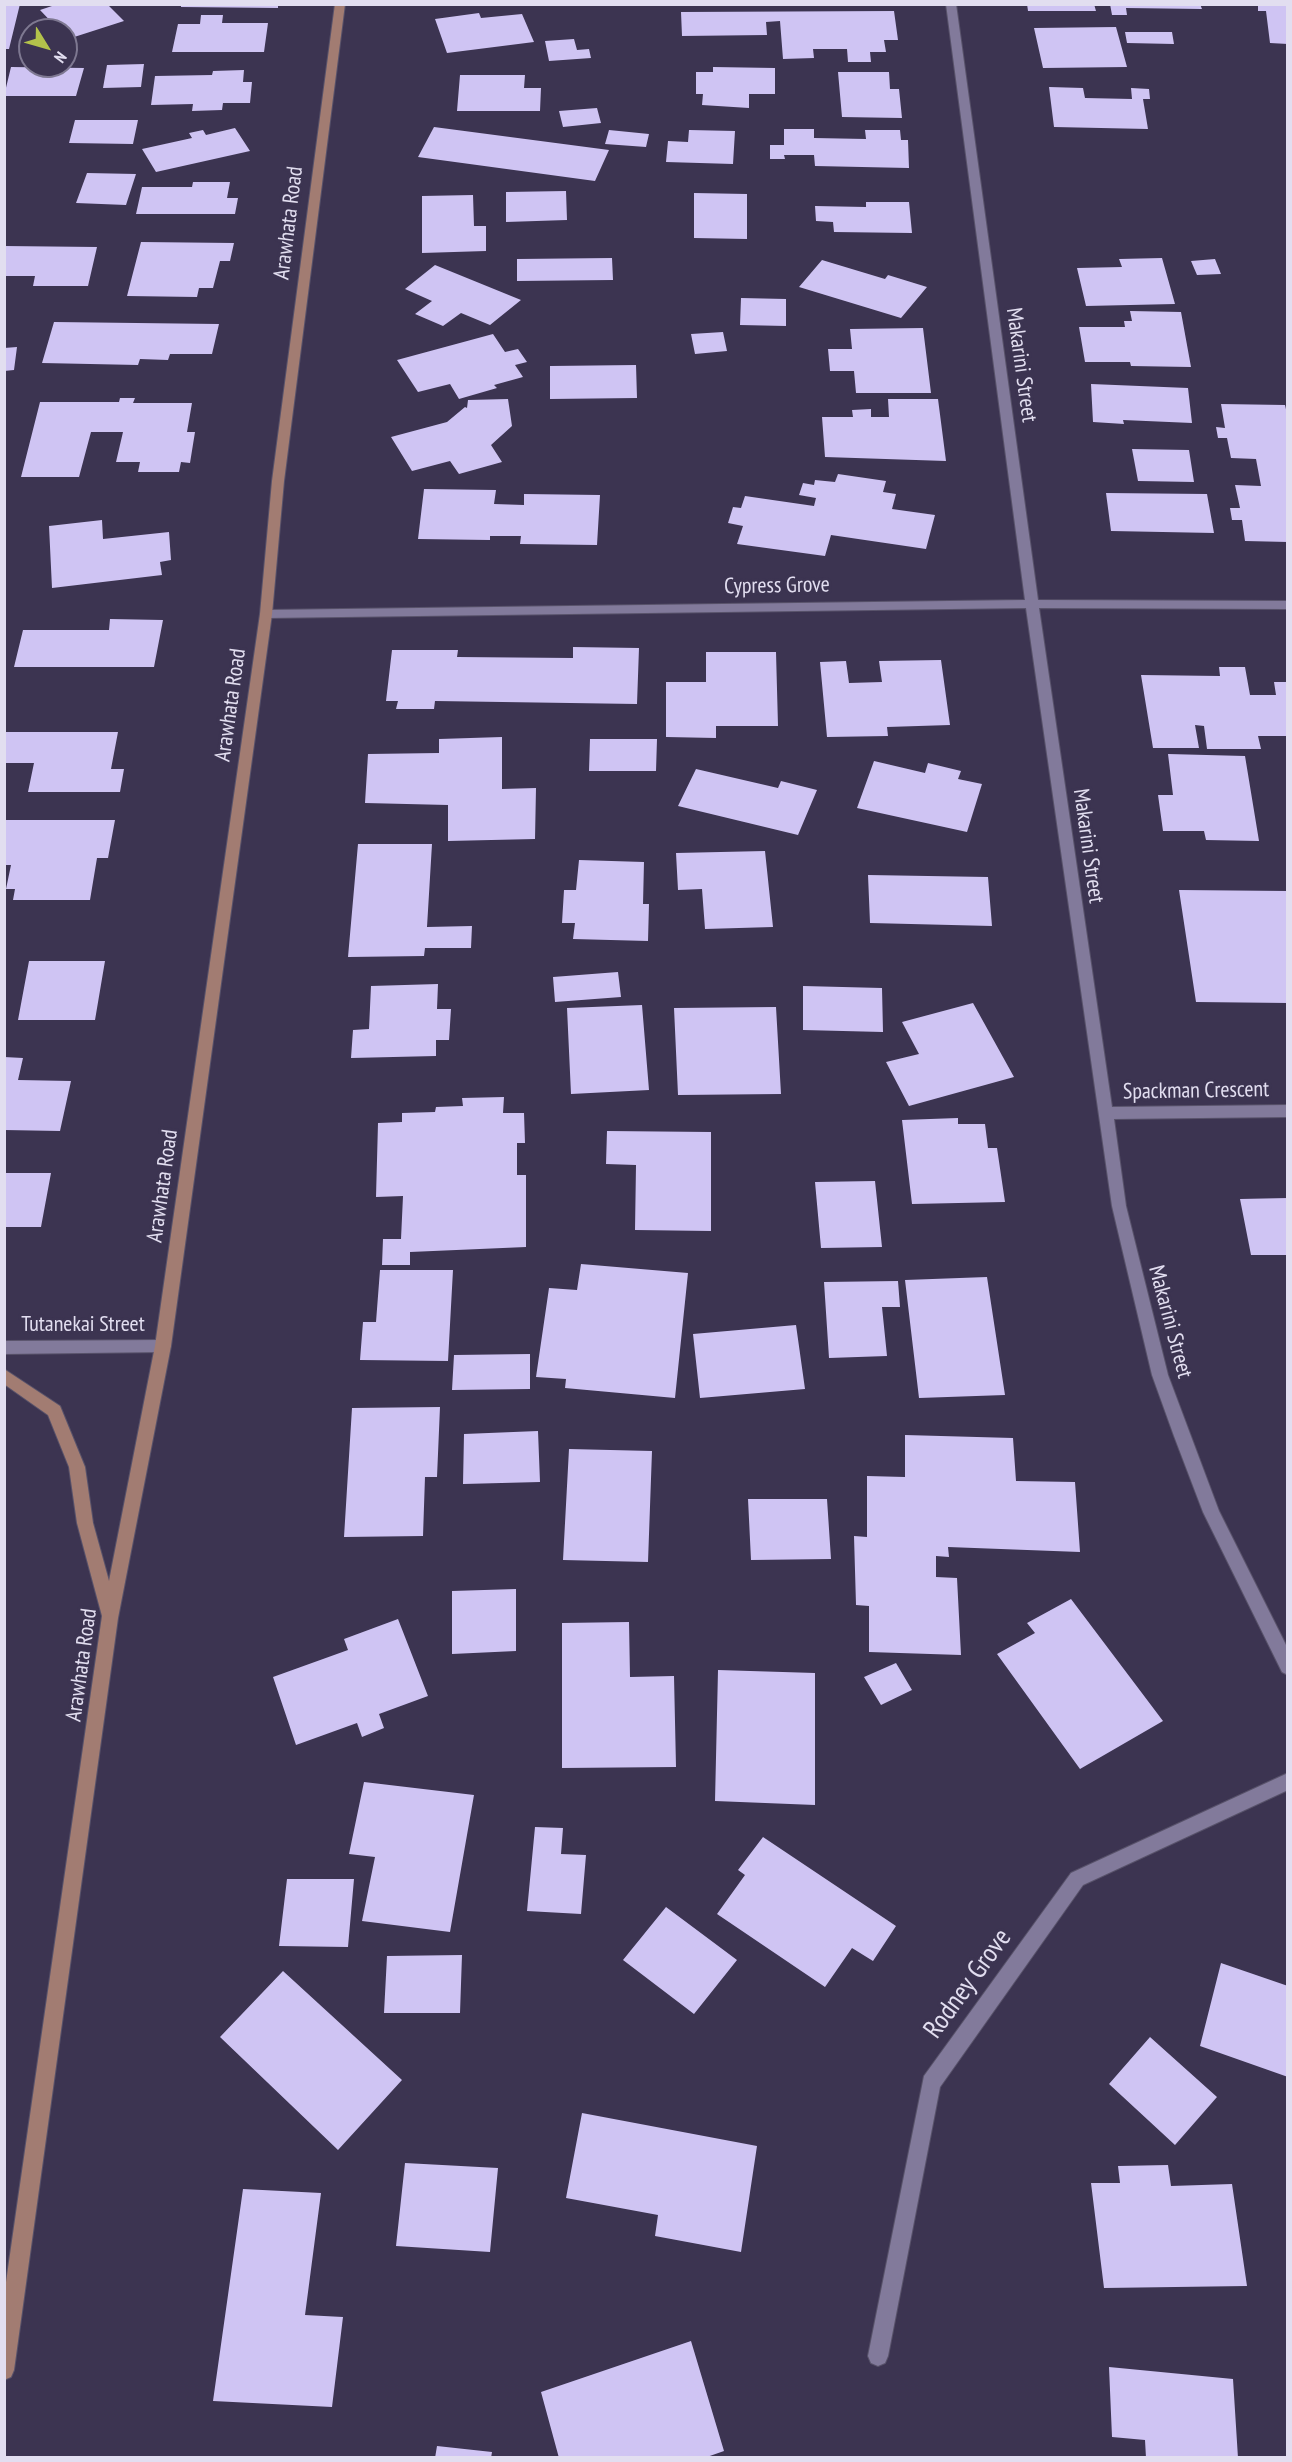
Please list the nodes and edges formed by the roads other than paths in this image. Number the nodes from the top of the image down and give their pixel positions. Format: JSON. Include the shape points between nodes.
{"nodes":[{"id":1,"x":340,"y":4,"type":"edge"},
{"id":2,"x":951,"y":4,"type":"edge"},
{"id":3,"x":1032,"y":604,"type":"junction"},
{"id":4,"x":1287,"y":605,"type":"edge"},
{"id":5,"x":266,"y":614,"type":"junction"},
{"id":6,"x":1287,"y":1111,"type":"edge"},
{"id":7,"x":1106,"y":1113,"type":"junction"},
{"id":8,"x":163,"y":1346,"type":"junction"},
{"id":9,"x":4,"y":1348,"type":"edge"},
{"id":10,"x":4,"y":1375,"type":"edge"},
{"id":11,"x":110,"y":1618,"type":"junction"},
{"id":12,"x":1287,"y":1667,"type":"edge"},
{"id":13,"x":1287,"y":1781,"type":"edge"},
{"id":14,"x":878,"y":2356,"type":"dead end"},
{"id":15,"x":4,"y":2370,"type":"edge"}],
"edges":[{"from":1,"to":5,"type":"main road","name":"Arawhata Road","via":[[278,481]]},
{"from":2,"to":3,"type":"street","name":"Makarini Street"},
{"from":3,"to":4,"type":"street","name":"Cypress Grove"},
{"from":3,"to":5,"type":"street","name":"Cypress Grove"},
{"from":3,"to":7,"type":"street","name":"Makarini Street"},
{"from":5,"to":8,"type":"main road","name":"Arawhata Road"},
{"from":6,"to":7,"type":"street","name":"Spackman Crescent"},
{"from":7,"to":12,"type":"street","name":"Makarini Street","via":[[1119,1206],[1160,1375],[1211,1512]]},
{"from":8,"to":9,"type":"street","name":"Tutanekai Street"},
{"from":8,"to":11,"type":"main road","name":"Arawhata Road"},
{"from":10,"to":11,"type":"main road","via":[[54,1411],[77,1467],[85,1523]]},
{"from":11,"to":15,"type":"main road","name":"Arawhata Road"},
{"from":13,"to":14,"type":"street","name":"Rodney Grove","via":[[1077,1879],[938,2073],[931,2083]]}]}
